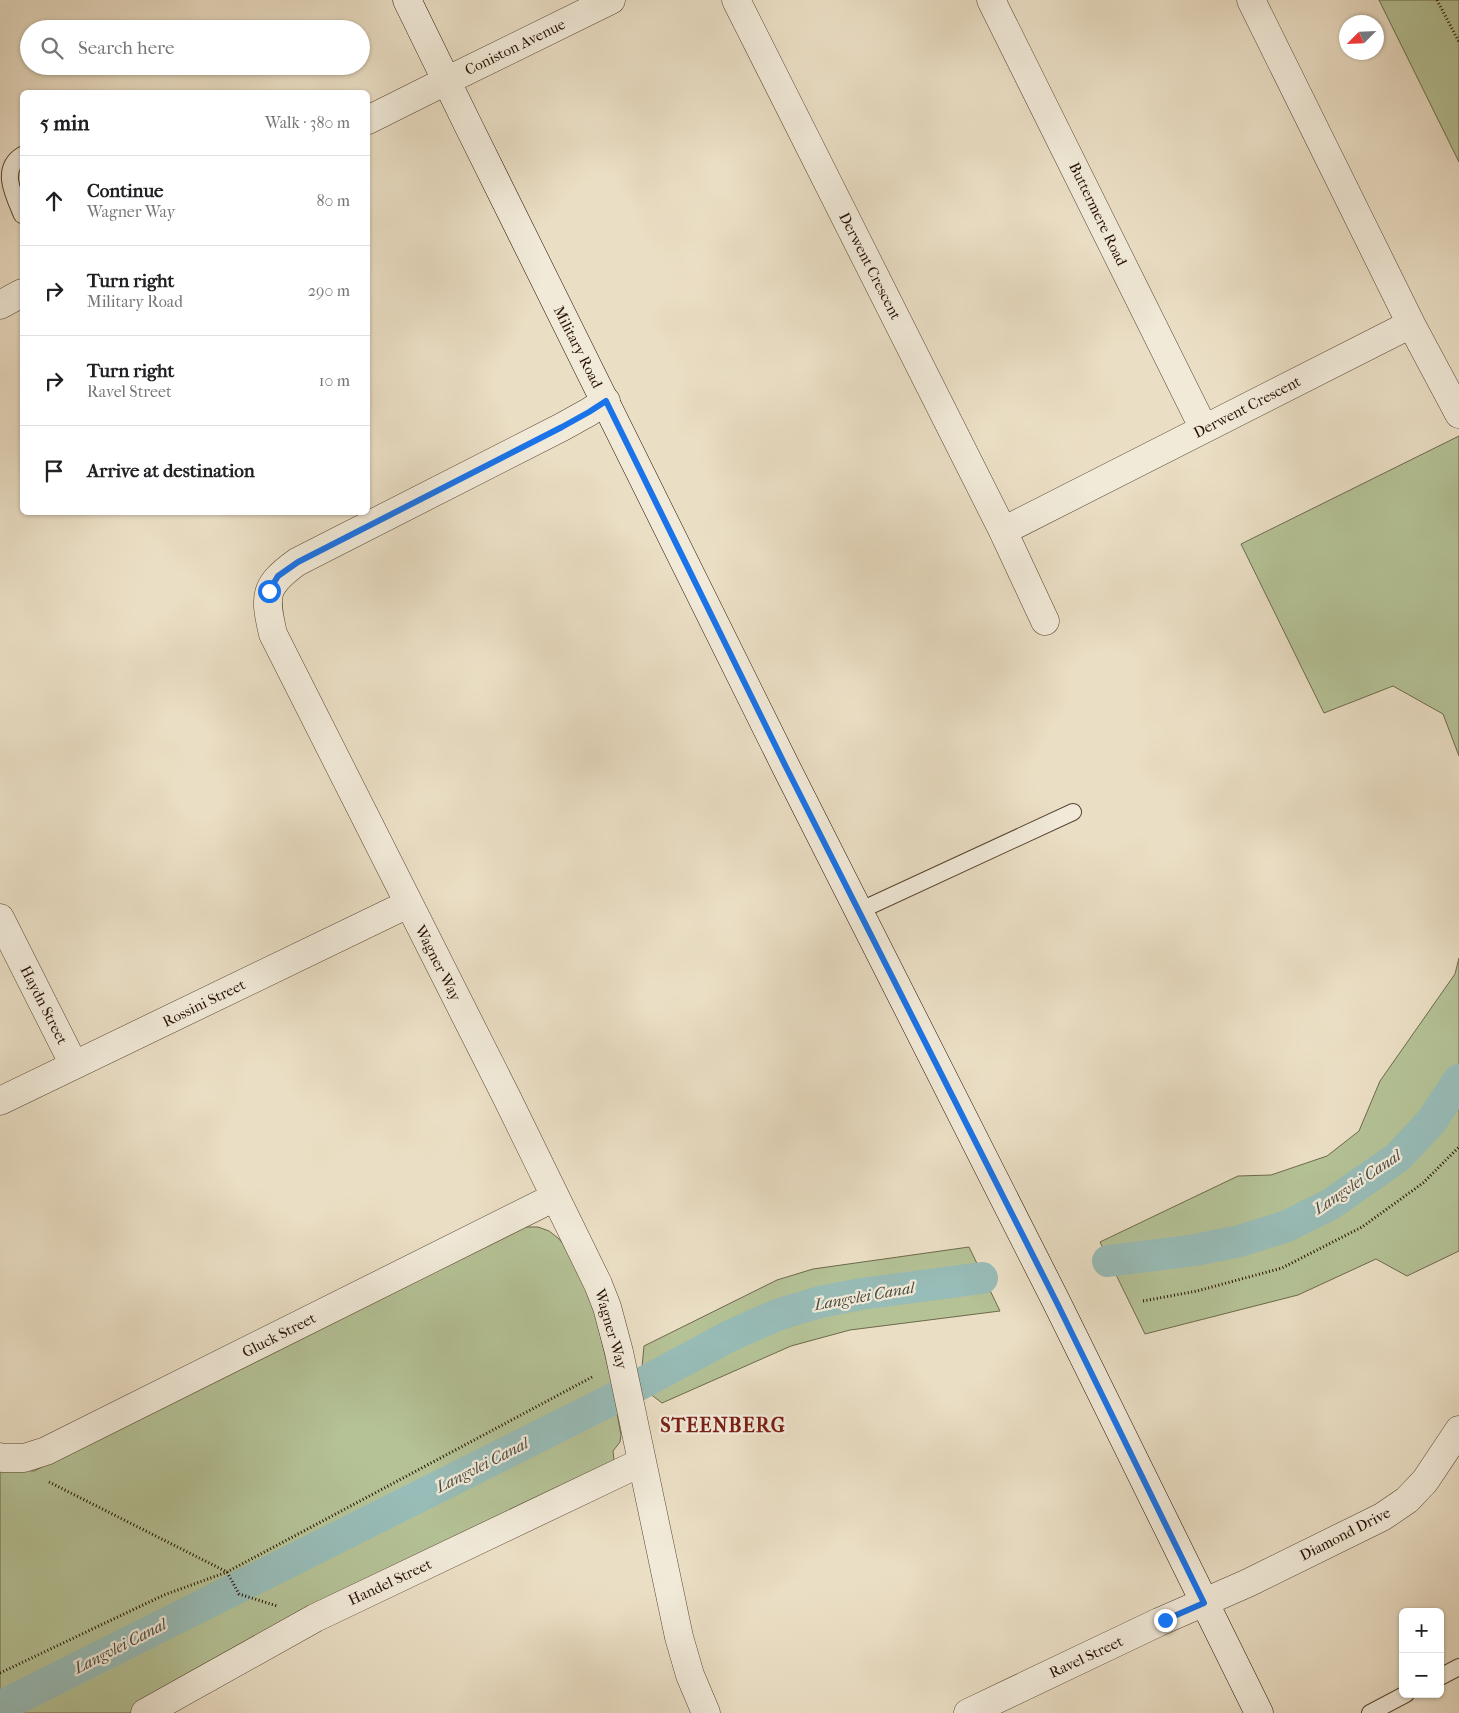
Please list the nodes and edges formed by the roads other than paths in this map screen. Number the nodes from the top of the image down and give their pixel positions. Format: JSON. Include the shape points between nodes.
{"nodes":[{"id":1,"x":407,"y":0,"type":"edge"},
{"id":2,"x":611,"y":0,"type":"edge"},
{"id":3,"x":736,"y":0,"type":"edge"},
{"id":4,"x":991,"y":0,"type":"edge"},
{"id":5,"x":1251,"y":0,"type":"edge"},
{"id":6,"x":446,"y":81,"type":"junction"},
{"id":7,"x":370,"y":119,"type":"edge"},
{"id":8,"x":20,"y":156,"type":"edge"},
{"id":9,"x":20,"y":211,"type":"edge"},
{"id":10,"x":20,"y":294,"type":"edge"},
{"id":11,"x":0,"y":304,"type":"edge"},
{"id":12,"x":1411,"y":324,"type":"junction"},
{"id":13,"x":606,"y":401,"type":"junction"},
{"id":14,"x":1459,"y":414,"type":"edge"},
{"id":15,"x":1204,"y":429,"type":"junction"},
{"id":16,"x":1003,"y":531,"type":"junction"},
{"id":17,"x":1046,"y":622,"type":"dead end"},
{"id":18,"x":1073,"y":812,"type":"dead end"},
{"id":19,"x":408,"y":904,"type":"junction"},
{"id":20,"x":859,"y":911,"type":"junction"},
{"id":21,"x":0,"y":918,"type":"edge"},
{"id":22,"x":74,"y":1065,"type":"junction"},
{"id":23,"x":0,"y":1101,"type":"edge"},
{"id":24,"x":555,"y":1197,"type":"junction"},
{"id":25,"x":1459,"y":1430,"type":"edge"},
{"id":26,"x":0,"y":1457,"type":"edge"},
{"id":27,"x":642,"y":1462,"type":"junction"},
{"id":28,"x":1204,"y":1603,"type":"junction"},
{"id":29,"x":1459,"y":1667,"type":"edge"},
{"id":30,"x":1444,"y":1675,"type":"edge"},
{"id":31,"x":1399,"y":1698,"type":"edge"},
{"id":32,"x":145,"y":1713,"type":"edge"},
{"id":33,"x":706,"y":1713,"type":"edge"},
{"id":34,"x":968,"y":1713,"type":"edge"},
{"id":35,"x":1259,"y":1713,"type":"edge"},
{"id":36,"x":1370,"y":1713,"type":"edge"}],
"edges":[{"from":1,"to":6,"type":"street","name":"Military Road"},
{"from":2,"to":6,"type":"street","name":"Coniston Avenue"},
{"from":3,"to":16,"type":"street","name":"Derwent Crescent"},
{"from":4,"to":15,"type":"street","name":"Buttermere Road"},
{"from":5,"to":12,"type":"street"},
{"from":6,"to":7,"type":"street","name":"Coniston Avenue"},
{"from":6,"to":13,"type":"street","name":"Military Road"},
{"from":8,"to":9,"type":"lane","via":[[8,166],[7,175]]},
{"from":10,"to":11,"type":"street"},
{"from":12,"to":14,"type":"street"},
{"from":12,"to":15,"type":"street","name":"Derwent Crescent"},
{"from":13,"to":19,"type":"street","name":"Wagner Way","via":[[562,427],[298,562],[278,576],[269,591],[268,611],[273,634]]},
{"from":13,"to":20,"type":"street","name":"Military Road"},
{"from":15,"to":16,"type":"street","name":"Derwent Crescent"},
{"from":16,"to":17,"type":"street","name":"Derwent Crescent"},
{"from":18,"to":20,"type":"lane"},
{"from":19,"to":22,"type":"street","name":"Rossini Street"},
{"from":19,"to":24,"type":"street","name":"Wagner Way"},
{"from":20,"to":28,"type":"street","name":"Military Road"},
{"from":21,"to":22,"type":"street","name":"Haydn Street"},
{"from":22,"to":23,"type":"street","name":"Rossini Street"},
{"from":24,"to":26,"type":"street","name":"Gluck Street","via":[[46,1452],[24,1458]]},
{"from":24,"to":27,"type":"street","name":"Wagner Way","via":[[604,1299]]},
{"from":25,"to":28,"type":"street","name":"Diamond Drive","via":[[1425,1481],[1382,1518]]},
{"from":27,"to":32,"type":"street","name":"Handel Street","via":[[315,1618]]},
{"from":27,"to":33,"type":"street","name":"Wagner Way","via":[[679,1637]]},
{"from":28,"to":34,"type":"street","name":"Ravel Street"},
{"from":28,"to":35,"type":"street","name":"Military Road"},
{"from":29,"to":30,"type":"lane"},
{"from":31,"to":36,"type":"lane"}]}
